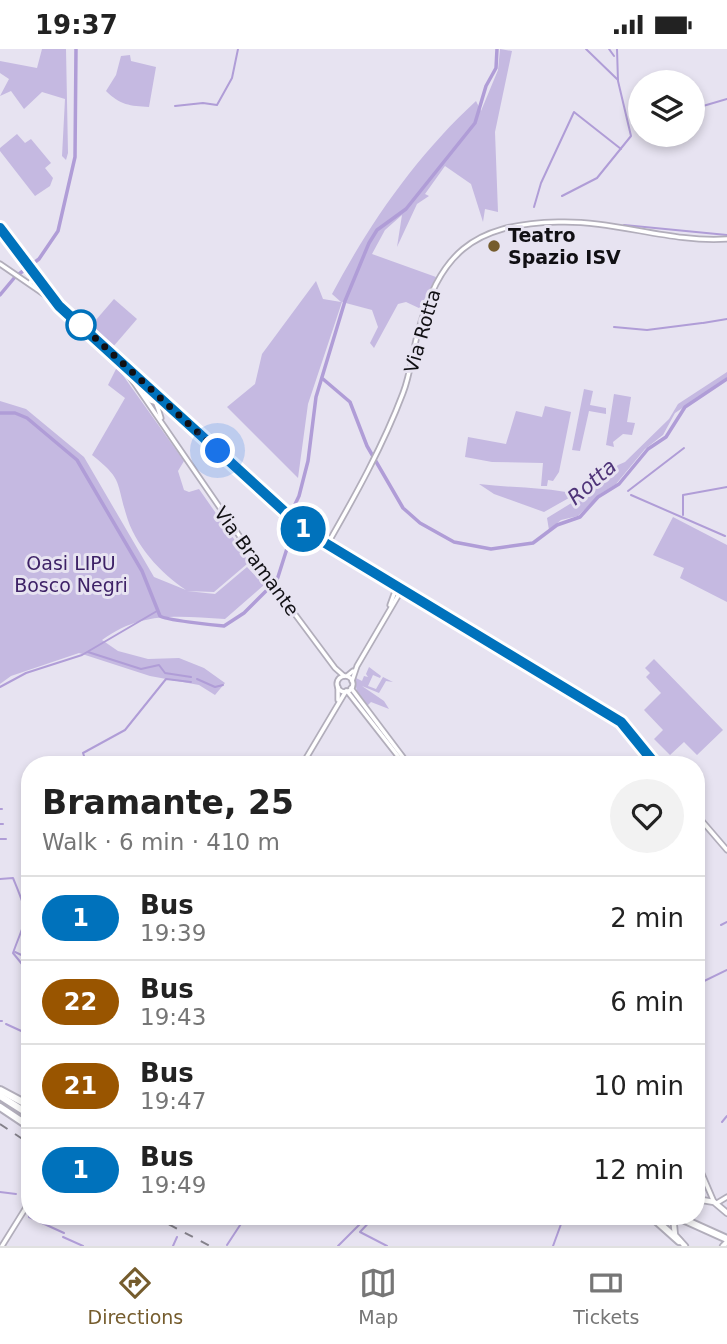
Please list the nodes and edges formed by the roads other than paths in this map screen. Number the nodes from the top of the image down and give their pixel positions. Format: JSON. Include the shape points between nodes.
{"nodes":[{"id":1,"x":0,"y":228,"type":"edge"},
{"id":2,"x":727,"y":239,"type":"edge"},
{"id":3,"x":0,"y":264,"type":"edge"},
{"id":4,"x":36,"y":273,"type":"junction"},
{"id":5,"x":31,"y":284,"type":"junction"},
{"id":6,"x":59,"y":306,"type":"junction"},
{"id":7,"x":115,"y":355,"type":"junction"},
{"id":8,"x":150,"y":387,"type":"junction"},
{"id":9,"x":140,"y":390,"type":"junction"},
{"id":10,"x":158,"y":403,"type":"junction"},
{"id":11,"x":176,"y":412,"type":"junction"},
{"id":12,"x":163,"y":423,"type":"junction"},
{"id":13,"x":327,"y":545,"type":"junction"},
{"id":14,"x":397,"y":593,"type":"junction"},
{"id":15,"x":357,"y":666,"type":"junction"},
{"id":16,"x":335,"y":668,"type":"junction"},
{"id":17,"x":346,"y":676,"type":"junction"},
{"id":18,"x":338,"y":680,"type":"junction"},
{"id":19,"x":352,"y":681,"type":"junction"},
{"id":20,"x":338,"y":687,"type":"junction"},
{"id":21,"x":348,"y":690,"type":"junction"},
{"id":22,"x":338,"y":702,"type":"junction"},
{"id":23,"x":307,"y":756,"type":"edge"},
{"id":24,"x":400,"y":756,"type":"edge"},
{"id":25,"x":649,"y":756,"type":"edge"},
{"id":26,"x":705,"y":824,"type":"edge"},
{"id":27,"x":727,"y":850,"type":"edge"},
{"id":28,"x":0,"y":1090,"type":"edge"},
{"id":29,"x":0,"y":1098,"type":"edge"},
{"id":30,"x":21,"y":1101,"type":"edge"},
{"id":31,"x":0,"y":1107,"type":"edge"},
{"id":32,"x":21,"y":1111,"type":"edge"},
{"id":33,"x":21,"y":1122,"type":"edge"},
{"id":34,"x":705,"y":1179,"type":"edge"},
{"id":35,"x":727,"y":1197,"type":"edge"},
{"id":36,"x":705,"y":1200,"type":"edge"},
{"id":37,"x":715,"y":1203,"type":"junction"},
{"id":38,"x":727,"y":1213,"type":"edge"},
{"id":39,"x":21,"y":1215,"type":"edge"},
{"id":40,"x":661,"y":1225,"type":"edge"},
{"id":41,"x":674,"y":1225,"type":"edge"},
{"id":42,"x":693,"y":1225,"type":"edge"},
{"id":43,"x":699,"y":1225,"type":"edge"},
{"id":44,"x":726,"y":1241,"type":"edge"},
{"id":45,"x":682,"y":1244,"type":"edge"},
{"id":46,"x":2,"y":1246,"type":"edge"}],
"edges":[{"from":1,"to":4,"type":"street","name":"Via Bramante"},
{"from":2,"to":13,"type":"street","name":"Via Rotta","via":[[556,222],[498,231],[477,239],[453,257],[431,293],[404,390],[374,459]]},
{"from":3,"to":5,"type":"street","name":"Via Bramante"},
{"from":4,"to":5,"type":"street"},
{"from":4,"to":6,"type":"street","name":"Via Bramante"},
{"from":5,"to":6,"type":"street","name":"Via Bramante"},
{"from":6,"to":7,"type":"street","name":"Via Bramante"},
{"from":7,"to":8,"type":"street","name":"Via Bramante"},
{"from":7,"to":9,"type":"street","name":"Via Bramante"},
{"from":8,"to":10,"type":"street","name":"Via Bramante"},
{"from":8,"to":11,"type":"street","name":"Via Bramante"},
{"from":9,"to":10,"type":"street","name":"Via Bramante"},
{"from":9,"to":12,"type":"street","name":"Via Bramante"},
{"from":10,"to":11,"type":"street","name":"Via Bramante"},
{"from":10,"to":12,"type":"street","name":"Via Bramante"},
{"from":11,"to":13,"type":"street","name":"Via Bramante","via":[[293,520]]},
{"from":12,"to":16,"type":"street","name":"Via Bramante"},
{"from":13,"to":14,"type":"street","name":"Via Bramante","via":[[390,583]]},
{"from":14,"to":15,"type":"street"},
{"from":14,"to":25,"type":"street","via":[[411,596],[621,722]]},
{"from":15,"to":17,"type":"street"},
{"from":15,"to":19,"type":"street"},
{"from":16,"to":17,"type":"street"},
{"from":16,"to":18,"type":"street"},
{"from":17,"to":18,"type":"street"},
{"from":17,"to":19,"type":"street"},
{"from":18,"to":20,"type":"street"},
{"from":19,"to":21,"type":"street"},
{"from":20,"to":21,"type":"street"},
{"from":20,"to":22,"type":"street"},
{"from":21,"to":22,"type":"street"},
{"from":21,"to":24,"type":"street"},
{"from":22,"to":23,"type":"street"},
{"from":26,"to":27,"type":"street"},
{"from":28,"to":30,"type":"highway"},
{"from":29,"to":32,"type":"highway"},
{"from":31,"to":33,"type":"highway"},
{"from":34,"to":37,"type":"street"},
{"from":35,"to":37,"type":"street"},
{"from":36,"to":37,"type":"main road"},
{"from":37,"to":38,"type":"main road"},
{"from":39,"to":46,"type":"street"},
{"from":40,"to":45,"type":"highway"},
{"from":41,"to":45,"type":"main road"},
{"from":42,"to":44,"type":"highway"},
{"from":43,"to":44,"type":"highway"}]}
